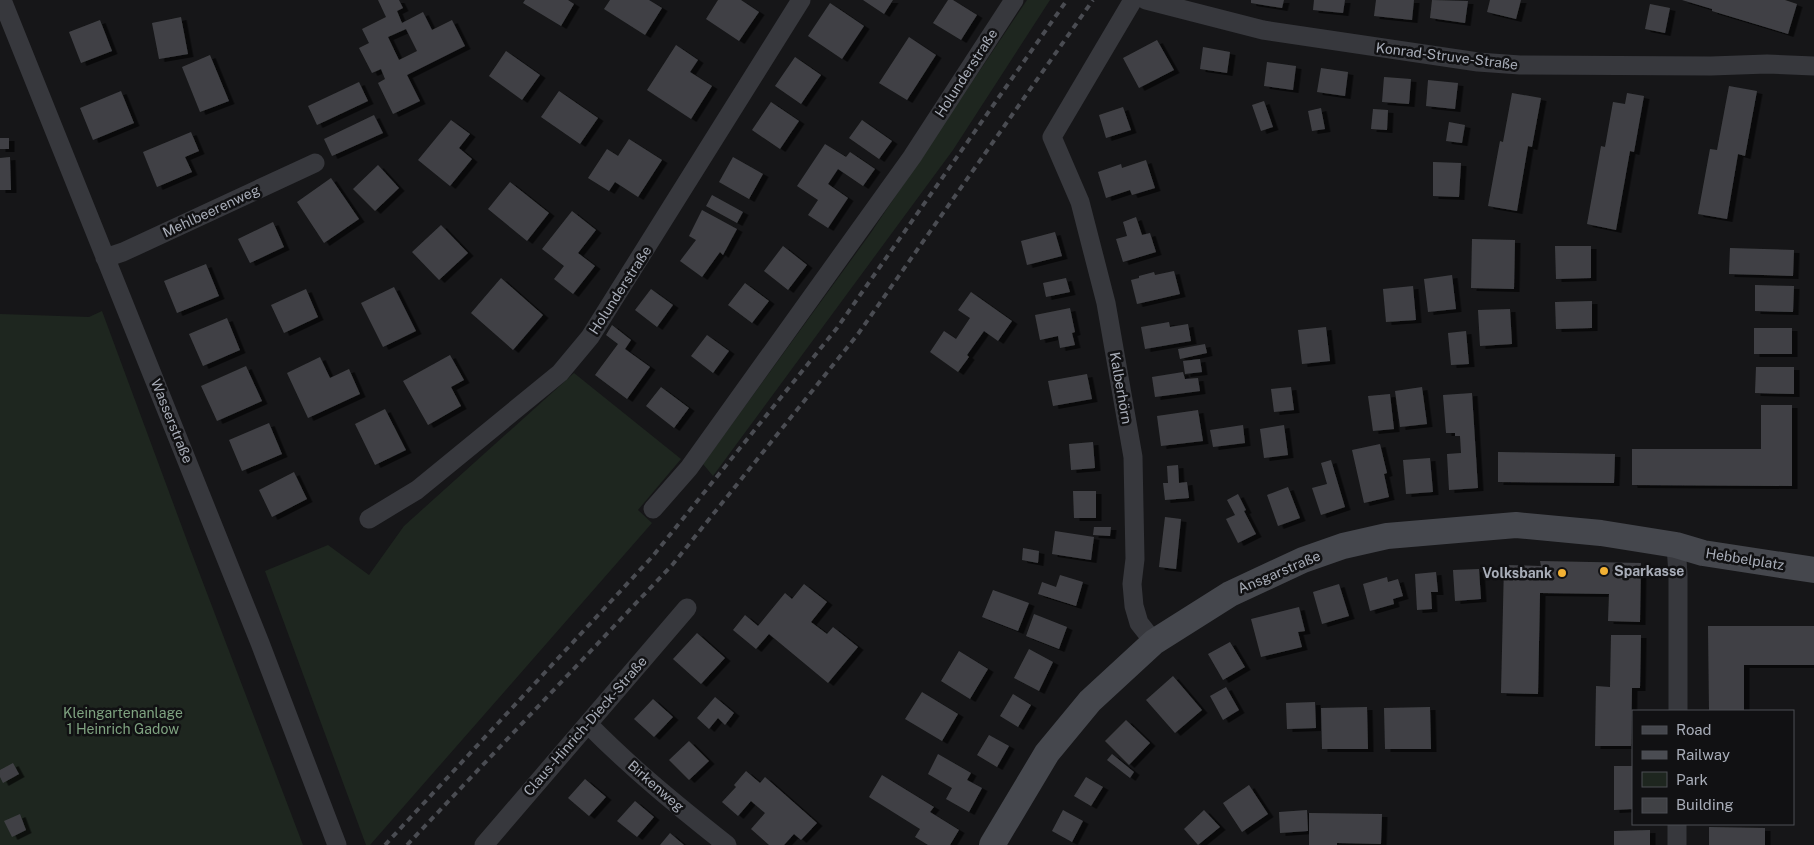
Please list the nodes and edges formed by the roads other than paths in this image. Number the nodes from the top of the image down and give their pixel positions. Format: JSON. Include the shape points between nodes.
{"nodes":[{"id":1,"x":2,"y":0,"type":"edge"},
{"id":2,"x":801,"y":0,"type":"edge"},
{"id":3,"x":1014,"y":0,"type":"edge"},
{"id":4,"x":1133,"y":0,"type":"edge"},
{"id":5,"x":1146,"y":0,"type":"edge"},
{"id":6,"x":1814,"y":66,"type":"edge"},
{"id":7,"x":315,"y":163,"type":"dead end"},
{"id":8,"x":106,"y":258,"type":"junction"},
{"id":9,"x":653,"y":510,"type":"dead end"},
{"id":10,"x":369,"y":519,"type":"dead end"},
{"id":11,"x":1676,"y":545,"type":"junction"},
{"id":12,"x":1814,"y":570,"type":"edge"},
{"id":13,"x":687,"y":608,"type":"dead end"},
{"id":14,"x":1154,"y":642,"type":"junction"},
{"id":15,"x":1678,"y":710,"type":"edge"},
{"id":16,"x":588,"y":724,"type":"junction"},
{"id":17,"x":1677,"y":825,"type":"edge"},
{"id":18,"x":337,"y":845,"type":"edge"},
{"id":19,"x":484,"y":845,"type":"edge"},
{"id":20,"x":727,"y":845,"type":"edge"},
{"id":21,"x":992,"y":845,"type":"edge"},
{"id":22,"x":1677,"y":845,"type":"edge"}],
"edges":[{"from":1,"to":8,"type":"street","name":"Wasserstraße"},
{"from":2,"to":10,"type":"street","name":"Holunderstraße","via":[[590,336],[560,374],[417,490]]},
{"from":3,"to":9,"type":"street","name":"Holunderstraße","via":[[912,157],[689,468]]},
{"from":4,"to":14,"type":"street","name":"Kalberhörn","via":[[1052,137],[1080,202],[1106,303],[1132,457],[1134,606],[1139,623]]},
{"from":5,"to":6,"type":"street","name":"Konrad-Struve-Straße","via":[[1263,30],[1478,62],[1520,66]]},
{"from":7,"to":8,"type":"street","name":"Mehlbeerenweg"},
{"from":8,"to":18,"type":"street","name":"Wasserstraße"},
{"from":11,"to":12,"type":"street","name":"Hebbelplatz","via":[[1703,553]]},
{"from":11,"to":14,"type":"street","name":"Ansgarstraße","via":[[1601,533],[1516,525],[1387,536],[1343,546],[1278,571],[1230,594]]},
{"from":11,"to":15,"type":"street"},
{"from":13,"to":16,"type":"street","name":"Claus-Hinrich-Dieck-Straße"},
{"from":14,"to":21,"type":"street","name":"Ansgarstraße","via":[[1090,701],[1047,753]]},
{"from":16,"to":19,"type":"street","name":"Claus-Hinrich-Dieck-Straße"},
{"from":16,"to":20,"type":"street","name":"Birkenweg","via":[[673,802]]},
{"from":17,"to":22,"type":"street"}]}
